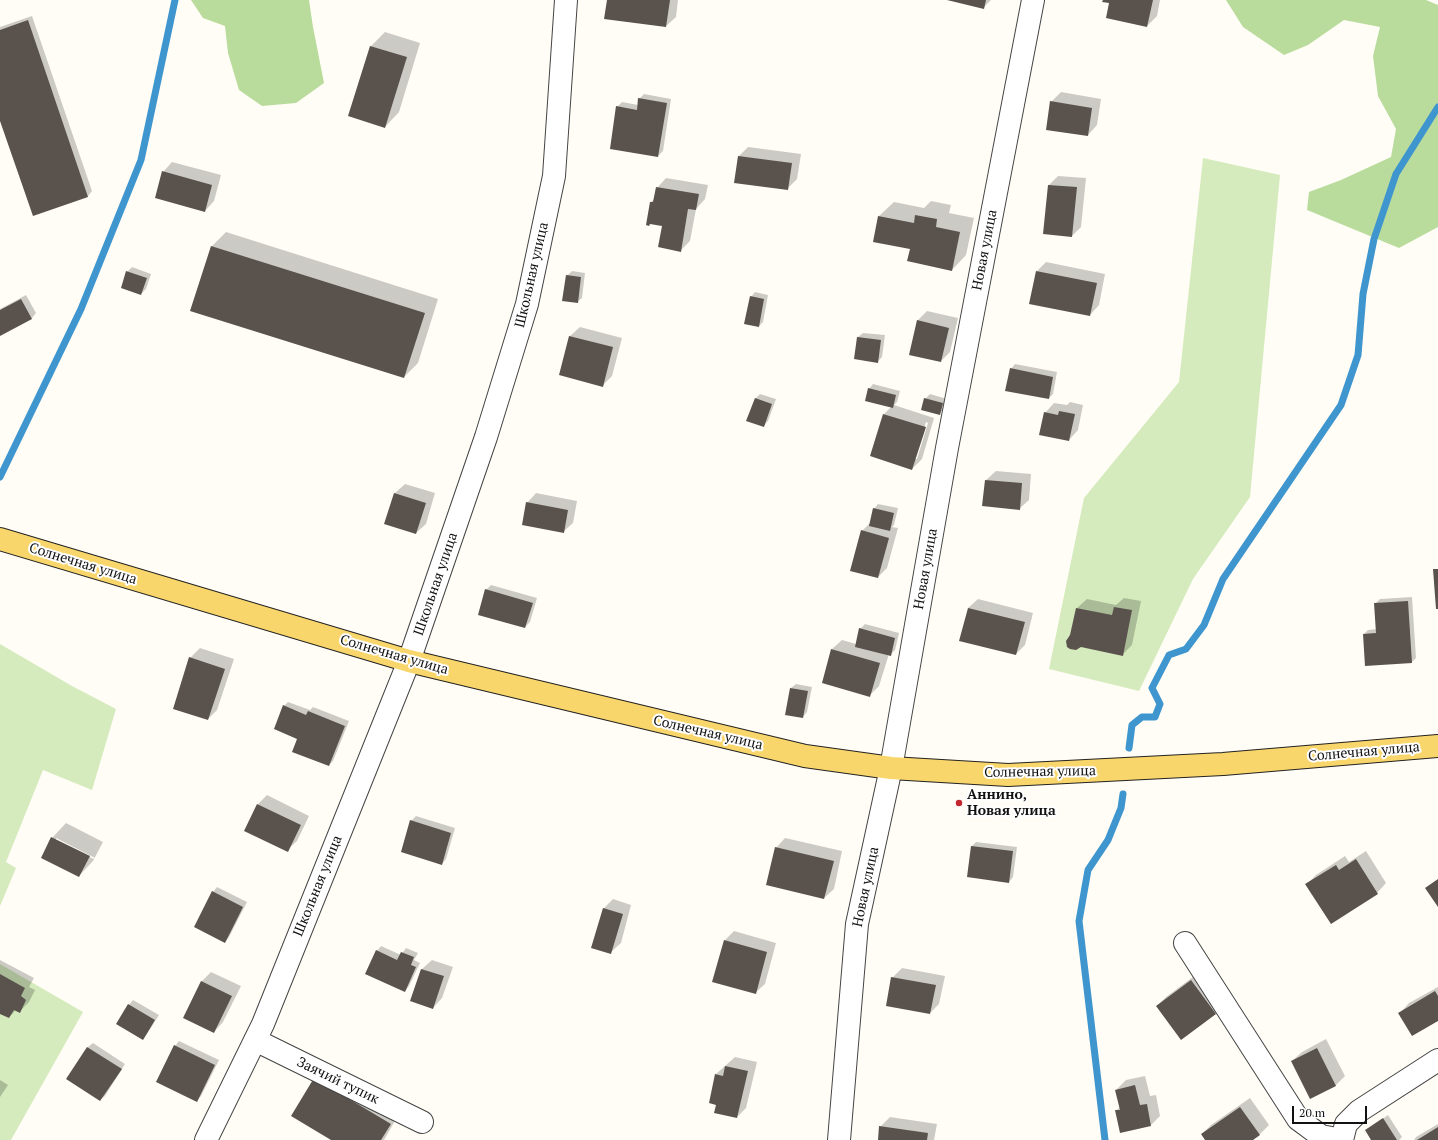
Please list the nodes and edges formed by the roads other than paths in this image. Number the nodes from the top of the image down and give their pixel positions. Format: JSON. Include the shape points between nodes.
{"nodes":[{"id":1,"x":566,"y":0,"type":"edge"},
{"id":2,"x":1033,"y":0,"type":"edge"},
{"id":3,"x":0,"y":539,"type":"edge"},
{"id":4,"x":409,"y":661,"type":"junction"},
{"id":5,"x":1438,"y":746,"type":"edge"},
{"id":6,"x":891,"y":768,"type":"junction"},
{"id":7,"x":1184,"y":944,"type":"dead end"},
{"id":8,"x":255,"y":1040,"type":"junction"},
{"id":9,"x":1438,"y":1060,"type":"edge"},
{"id":10,"x":422,"y":1122,"type":"dead end"},
{"id":11,"x":206,"y":1140,"type":"edge"},
{"id":12,"x":839,"y":1140,"type":"edge"},
{"id":13,"x":1342,"y":1140,"type":"edge"}],
"edges":[{"from":1,"to":4,"type":"street","name":"Школьная улица","via":[[554,176],[527,304],[486,437]]},
{"from":2,"to":6,"type":"street","name":"Новая улица","via":[[949,440]]},
{"from":3,"to":4,"type":"main road","name":"Солнечная улица"},
{"from":4,"to":6,"type":"main road","name":"Солнечная улица","via":[[805,756]]},
{"from":4,"to":8,"type":"street","name":"Школьная улица"},
{"from":5,"to":6,"type":"main road","name":"Солнечная улица","via":[[1223,764],[1008,775]]},
{"from":6,"to":12,"type":"street","name":"Новая улица","via":[[857,924]]},
{"from":7,"to":13,"type":"street","via":[[1298,1119],[1321,1136]]},
{"from":8,"to":10,"type":"street","name":"Заячий тупик"},
{"from":8,"to":11,"type":"street","name":"Школьная улица"},
{"from":9,"to":13,"type":"street","via":[[1360,1111],[1346,1124]]}]}
